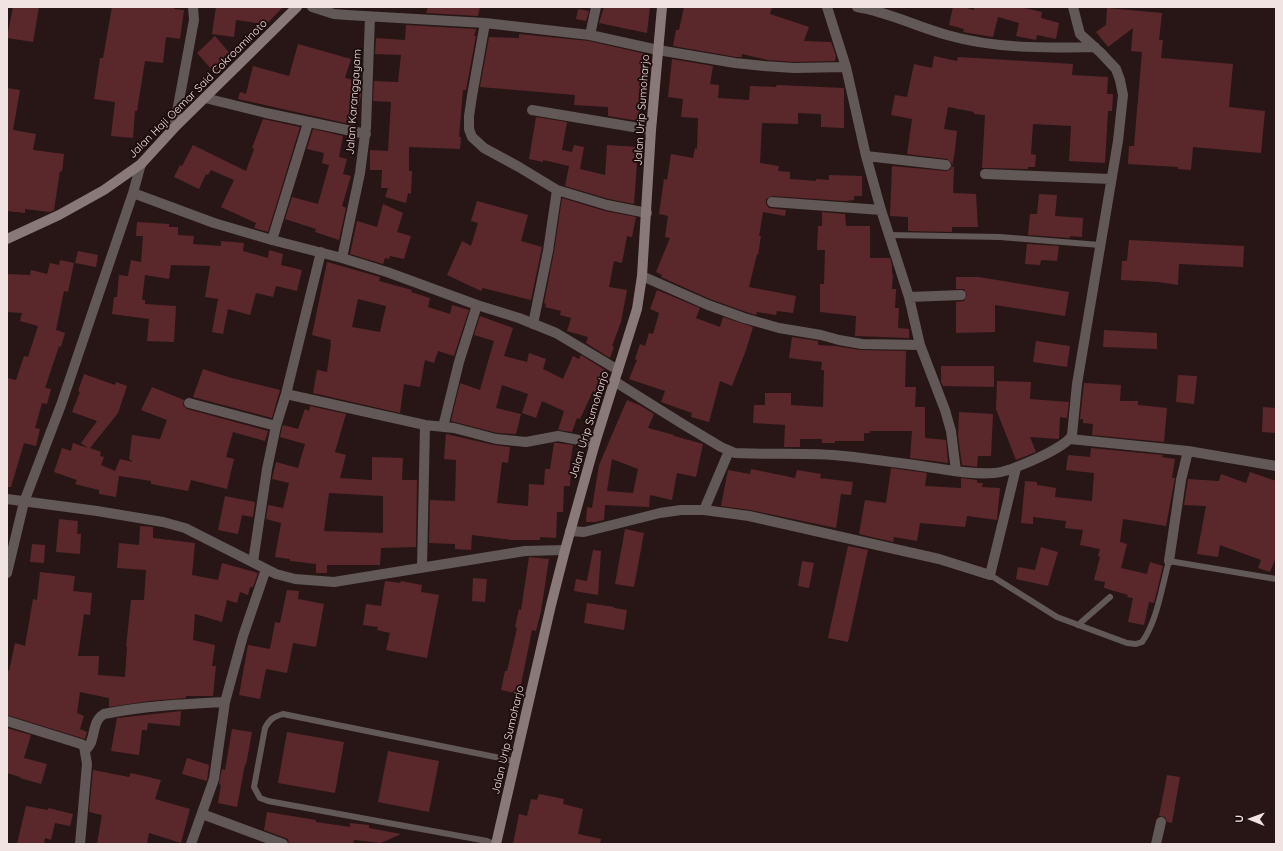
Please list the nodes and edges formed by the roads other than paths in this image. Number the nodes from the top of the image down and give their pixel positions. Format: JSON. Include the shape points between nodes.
{"nodes":[{"id":1,"x":193,"y":7,"type":"edge"},
{"id":2,"x":297,"y":7,"type":"edge"},
{"id":3,"x":312,"y":7,"type":"edge"},
{"id":4,"x":596,"y":7,"type":"edge"},
{"id":5,"x":662,"y":7,"type":"edge"},
{"id":6,"x":827,"y":7,"type":"edge"},
{"id":7,"x":857,"y":7,"type":"edge"},
{"id":8,"x":1072,"y":7,"type":"edge"},
{"id":9,"x":370,"y":17,"type":"junction"},
{"id":10,"x":485,"y":23,"type":"junction"},
{"id":11,"x":590,"y":36,"type":"junction"},
{"id":12,"x":1095,"y":47,"type":"junction"},
{"id":13,"x":658,"y":50,"type":"junction"},
{"id":14,"x":846,"y":67,"type":"junction"},
{"id":15,"x":205,"y":98,"type":"junction"},
{"id":16,"x":532,"y":110,"type":"dead end"},
{"id":17,"x":308,"y":123,"type":"junction"},
{"id":18,"x":174,"y":128,"type":"junction"},
{"id":19,"x":651,"y":130,"type":"junction"},
{"id":20,"x":366,"y":134,"type":"junction"},
{"id":21,"x":866,"y":156,"type":"junction"},
{"id":22,"x":141,"y":164,"type":"junction"},
{"id":23,"x":946,"y":165,"type":"dead end"},
{"id":24,"x":985,"y":174,"type":"dead end"},
{"id":25,"x":1111,"y":179,"type":"junction"},
{"id":26,"x":557,"y":190,"type":"junction"},
{"id":27,"x":133,"y":193,"type":"junction"},
{"id":28,"x":772,"y":202,"type":"dead end"},
{"id":29,"x":881,"y":210,"type":"junction"},
{"id":30,"x":647,"y":213,"type":"junction"},
{"id":31,"x":889,"y":235,"type":"junction"},
{"id":32,"x":7,"y":239,"type":"edge"},
{"id":33,"x":272,"y":240,"type":"junction"},
{"id":34,"x":1100,"y":245,"type":"junction"},
{"id":35,"x":321,"y":252,"type":"junction"},
{"id":36,"x":342,"y":258,"type":"junction"},
{"id":37,"x":642,"y":276,"type":"junction"},
{"id":38,"x":961,"y":295,"type":"dead end"},
{"id":39,"x":909,"y":297,"type":"junction"},
{"id":40,"x":477,"y":305,"type":"junction"},
{"id":41,"x":533,"y":324,"type":"junction"},
{"id":42,"x":920,"y":345,"type":"junction"},
{"id":43,"x":618,"y":370,"type":"junction"},
{"id":44,"x":614,"y":380,"type":"junction"},
{"id":45,"x":286,"y":394,"type":"junction"},
{"id":46,"x":189,"y":403,"type":"dead end"},
{"id":47,"x":425,"y":425,"type":"junction"},
{"id":48,"x":276,"y":426,"type":"junction"},
{"id":49,"x":443,"y":427,"type":"junction"},
{"id":50,"x":1070,"y":439,"type":"junction"},
{"id":51,"x":595,"y":443,"type":"junction"},
{"id":52,"x":729,"y":451,"type":"junction"},
{"id":53,"x":1188,"y":451,"type":"junction"},
{"id":54,"x":1276,"y":466,"type":"edge"},
{"id":55,"x":1016,"y":468,"type":"junction"},
{"id":56,"x":956,"y":471,"type":"junction"},
{"id":57,"x":7,"y":499,"type":"edge"},
{"id":58,"x":24,"y":502,"type":"junction"},
{"id":59,"x":704,"y":510,"type":"junction"},
{"id":60,"x":570,"y":531,"type":"junction"},
{"id":61,"x":565,"y":550,"type":"junction"},
{"id":62,"x":1169,"y":561,"type":"junction"},
{"id":63,"x":254,"y":562,"type":"junction"},
{"id":64,"x":422,"y":568,"type":"junction"},
{"id":65,"x":266,"y":569,"type":"junction"},
{"id":66,"x":7,"y":573,"type":"edge"},
{"id":67,"x":990,"y":575,"type":"junction"},
{"id":68,"x":1276,"y":580,"type":"edge"},
{"id":69,"x":1110,"y":597,"type":"dead end"},
{"id":70,"x":1078,"y":625,"type":"junction"},
{"id":71,"x":225,"y":702,"type":"junction"},
{"id":72,"x":7,"y":721,"type":"edge"},
{"id":73,"x":85,"y":750,"type":"junction"},
{"id":74,"x":515,"y":761,"type":"junction"},
{"id":75,"x":202,"y":814,"type":"junction"},
{"id":76,"x":1160,"y":822,"type":"dead end"},
{"id":77,"x":80,"y":844,"type":"edge"},
{"id":78,"x":191,"y":844,"type":"edge"},
{"id":79,"x":283,"y":844,"type":"edge"},
{"id":80,"x":495,"y":844,"type":"edge"},
{"id":81,"x":1156,"y":844,"type":"edge"}],
"edges":[{"from":1,"to":18,"type":"street","via":[[194,20]]},
{"from":2,"to":15,"type":"main road","name":"Jalan Haji Oemar Said Cokroaminoto"},
{"from":3,"to":9,"type":"street","via":[[334,14]]},
{"from":4,"to":11,"type":"street"},
{"from":5,"to":13,"type":"main road","name":"Jalan Urip Sumoharjo"},
{"from":6,"to":14,"type":"street"},
{"from":7,"to":12,"type":"street","via":[[974,42],[1035,47]]},
{"from":8,"to":12,"type":"street","via":[[1080,34]]},
{"from":9,"to":10,"type":"street"},
{"from":9,"to":20,"type":"street","name":"Jalan Karanggayam"},
{"from":10,"to":11,"type":"street"},
{"from":10,"to":26,"type":"street","via":[[469,116],[472,137],[484,148]]},
{"from":11,"to":13,"type":"street"},
{"from":12,"to":25,"type":"street","via":[[1116,69],[1123,95]]},
{"from":13,"to":14,"type":"street","via":[[764,66]]},
{"from":13,"to":19,"type":"main road","name":"Jalan Urip Sumoharjo"},
{"from":14,"to":21,"type":"street"},
{"from":15,"to":17,"type":"street"},
{"from":15,"to":18,"type":"main road","name":"Jalan Haji Oemar Said Cokroaminoto"},
{"from":16,"to":19,"type":"street"},
{"from":17,"to":20,"type":"street"},
{"from":17,"to":33,"type":"street"},
{"from":18,"to":22,"type":"main road","name":"Jalan Haji Oemar Said Cokroaminoto"},
{"from":19,"to":30,"type":"main road","name":"Jalan Urip Sumoharjo"},
{"from":20,"to":36,"type":"street","name":"Jalan Karanggayam"},
{"from":21,"to":23,"type":"street"},
{"from":21,"to":29,"type":"street"},
{"from":22,"to":27,"type":"street"},
{"from":22,"to":32,"type":"main road","name":"Jalan Haji Oemar Said Cokroaminoto","via":[[104,190],[59,215]]},
{"from":24,"to":25,"type":"street"},
{"from":25,"to":34,"type":"street"},
{"from":26,"to":30,"type":"street","via":[[607,205]]},
{"from":26,"to":41,"type":"street"},
{"from":27,"to":33,"type":"street","via":[[214,223]]},
{"from":27,"to":58,"type":"street","via":[[60,406]]},
{"from":28,"to":29,"type":"street"},
{"from":29,"to":31,"type":"street"},
{"from":30,"to":37,"type":"main road","name":"Jalan Urip Sumoharjo"},
{"from":31,"to":34,"type":"lane","via":[[1000,237]]},
{"from":31,"to":39,"type":"street"},
{"from":33,"to":35,"type":"street"},
{"from":34,"to":50,"type":"street"},
{"from":35,"to":36,"type":"street"},
{"from":35,"to":45,"type":"street"},
{"from":36,"to":40,"type":"street"},
{"from":37,"to":42,"type":"street","via":[[708,305],[779,328],[862,344]]},
{"from":37,"to":43,"type":"main road","name":"Jalan Urip Sumoharjo","via":[[632,327]]},
{"from":38,"to":39,"type":"street"},
{"from":39,"to":42,"type":"street"},
{"from":40,"to":41,"type":"street"},
{"from":40,"to":49,"type":"street","via":[[459,362]]},
{"from":41,"to":43,"type":"street","via":[[556,333]]},
{"from":42,"to":56,"type":"street","via":[[951,431]]},
{"from":43,"to":44,"type":"main road","name":"Jalan Urip Sumoharjo"},
{"from":44,"to":51,"type":"main road","name":"Jalan Urip Sumoharjo"},
{"from":44,"to":52,"type":"street"},
{"from":45,"to":47,"type":"street"},
{"from":45,"to":48,"type":"street"},
{"from":46,"to":48,"type":"street"},
{"from":47,"to":49,"type":"street"},
{"from":47,"to":64,"type":"street"},
{"from":48,"to":63,"type":"street","via":[[267,469]]},
{"from":49,"to":51,"type":"street","via":[[496,439],[526,442],[558,436]]},
{"from":50,"to":53,"type":"street"},
{"from":50,"to":55,"type":"street"},
{"from":51,"to":60,"type":"main road","name":"Jalan Urip Sumoharjo"},
{"from":52,"to":56,"type":"street","via":[[842,456]]},
{"from":52,"to":59,"type":"street"},
{"from":53,"to":54,"type":"street"},
{"from":53,"to":62,"type":"street"},
{"from":55,"to":56,"type":"street","via":[[995,473]]},
{"from":55,"to":67,"type":"street"},
{"from":57,"to":58,"type":"street"},
{"from":58,"to":63,"type":"street","via":[[163,522],[185,528]]},
{"from":58,"to":66,"type":"street"},
{"from":59,"to":60,"type":"street","via":[[660,513],[584,532]]},
{"from":59,"to":67,"type":"street","via":[[749,516],[939,559]]},
{"from":60,"to":61,"type":"main road","name":"Jalan Urip Sumoharjo"},
{"from":61,"to":64,"type":"street","via":[[525,551]]},
{"from":61,"to":74,"type":"main road","name":"Jalan Urip Sumoharjo"},
{"from":62,"to":68,"type":"lane"},
{"from":62,"to":70,"type":"lane","via":[[1151,625],[1142,642],[1127,643]]},
{"from":63,"to":65,"type":"street"},
{"from":64,"to":65,"type":"street","via":[[334,582],[295,579]]},
{"from":65,"to":71,"type":"street","via":[[243,636]]},
{"from":67,"to":70,"type":"lane","via":[[1057,616]]},
{"from":69,"to":70,"type":"lane"},
{"from":71,"to":73,"type":"street","via":[[180,704],[104,714],[100,716],[90,745]]},
{"from":71,"to":75,"type":"street","via":[[215,774]]},
{"from":72,"to":73,"type":"street","via":[[80,744]]},
{"from":73,"to":77,"type":"street","via":[[87,764]]},
{"from":74,"to":80,"type":"main road","name":"Jalan Urip Sumoharjo"},
{"from":74,"to":80,"type":"lane","via":[[283,714],[274,716],[265,728],[254,787],[260,798],[268,802]]},
{"from":75,"to":78,"type":"street"},
{"from":75,"to":79,"type":"street"},
{"from":76,"to":81,"type":"street"}]}
